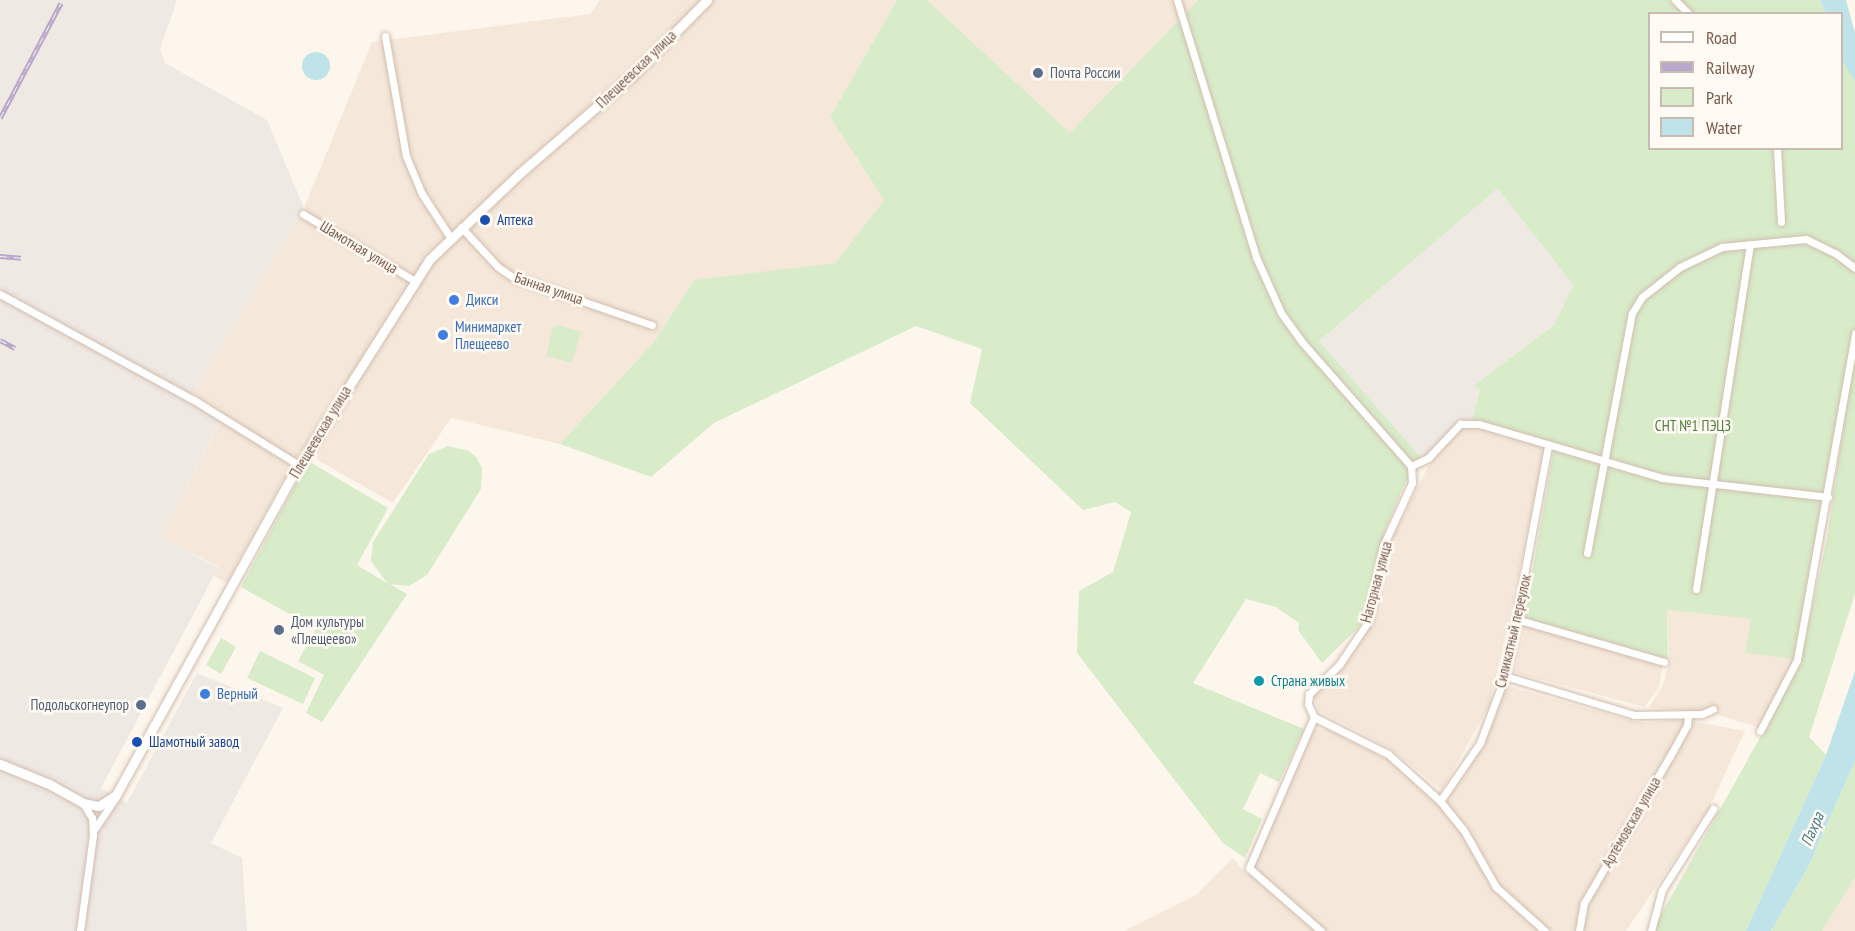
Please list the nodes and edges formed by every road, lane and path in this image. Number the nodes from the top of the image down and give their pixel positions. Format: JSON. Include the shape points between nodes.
{"nodes":[{"id":1,"x":707,"y":0,"type":"edge"},
{"id":2,"x":1177,"y":0,"type":"edge"},
{"id":3,"x":1675,"y":0,"type":"edge"},
{"id":4,"x":1687,"y":12,"type":"edge"},
{"id":5,"x":384,"y":36,"type":"dead end"},
{"id":6,"x":1777,"y":150,"type":"edge"},
{"id":7,"x":303,"y":214,"type":"dead end"},
{"id":8,"x":1781,"y":222,"type":"dead end"},
{"id":9,"x":461,"y":227,"type":"junction"},
{"id":10,"x":450,"y":237,"type":"junction"},
{"id":11,"x":1750,"y":244,"type":"junction"},
{"id":12,"x":1855,"y":268,"type":"edge"},
{"id":13,"x":415,"y":281,"type":"junction"},
{"id":14,"x":0,"y":294,"type":"edge"},
{"id":15,"x":652,"y":324,"type":"dead end"},
{"id":16,"x":1855,"y":333,"type":"edge"},
{"id":17,"x":1548,"y":447,"type":"junction"},
{"id":18,"x":1606,"y":462,"type":"junction"},
{"id":19,"x":299,"y":465,"type":"junction"},
{"id":20,"x":1411,"y":466,"type":"junction"},
{"id":21,"x":1712,"y":482,"type":"junction"},
{"id":22,"x":1828,"y":497,"type":"junction"},
{"id":23,"x":1587,"y":553,"type":"dead end"},
{"id":24,"x":1696,"y":589,"type":"dead end"},
{"id":25,"x":1516,"y":619,"type":"junction"},
{"id":26,"x":1665,"y":662,"type":"dead end"},
{"id":27,"x":1505,"y":676,"type":"junction"},
{"id":28,"x":1713,"y":709,"type":"dead end"},
{"id":29,"x":1688,"y":715,"type":"junction"},
{"id":30,"x":1314,"y":717,"type":"junction"},
{"id":31,"x":1760,"y":731,"type":"dead end"},
{"id":32,"x":0,"y":764,"type":"edge"},
{"id":33,"x":116,"y":795,"type":"junction"},
{"id":34,"x":1440,"y":801,"type":"junction"},
{"id":35,"x":83,"y":803,"type":"junction"},
{"id":36,"x":1713,"y":809,"type":"dead end"},
{"id":37,"x":93,"y":832,"type":"junction"},
{"id":38,"x":80,"y":931,"type":"edge"},
{"id":39,"x":1321,"y":931,"type":"edge"},
{"id":40,"x":1545,"y":931,"type":"edge"},
{"id":41,"x":1579,"y":931,"type":"edge"},
{"id":42,"x":1651,"y":931,"type":"edge"}],
"edges":[{"from":1,"to":9,"type":"street","name":"Плещеевская улица","via":[[634,74]]},
{"from":2,"to":20,"type":"street","via":[[1256,257],[1281,313]]},
{"from":3,"to":4,"type":"street"},
{"from":5,"to":10,"type":"street","via":[[406,156],[422,194]]},
{"from":6,"to":8,"type":"street"},
{"from":7,"to":13,"type":"street","name":"Шамотная улица"},
{"from":9,"to":10,"type":"street","name":"Плещеевская улица"},
{"from":9,"to":15,"type":"street","name":"Банная улица","via":[[498,267],[513,277]]},
{"from":10,"to":13,"type":"street","name":"Плещеевская улица"},
{"from":11,"to":12,"type":"street","via":[[1806,239]]},
{"from":11,"to":18,"type":"street","via":[[1722,247],[1680,267],[1642,297],[1632,313]]},
{"from":11,"to":21,"type":"street"},
{"from":13,"to":19,"type":"street","name":"Плещеевская улица"},
{"from":14,"to":19,"type":"street","via":[[194,400]]},
{"from":16,"to":22,"type":"street"},
{"from":17,"to":18,"type":"street"},
{"from":17,"to":20,"type":"street","via":[[1479,424],[1460,424],[1428,458]]},
{"from":17,"to":25,"type":"street","name":"Силикатный переулок"},
{"from":18,"to":21,"type":"street","via":[[1662,478]]},
{"from":18,"to":23,"type":"street"},
{"from":19,"to":33,"type":"street","name":"Плещеевская улица"},
{"from":20,"to":30,"type":"street","name":"Нагорная улица","via":[[1412,483],[1383,546],[1368,622],[1339,665],[1309,694],[1308,704]]},
{"from":21,"to":22,"type":"street"},
{"from":21,"to":24,"type":"street"},
{"from":22,"to":31,"type":"street","via":[[1797,660]]},
{"from":25,"to":26,"type":"street"},
{"from":25,"to":27,"type":"street","name":"Силикатный переулок"},
{"from":27,"to":29,"type":"street","via":[[1634,715],[1673,711]]},
{"from":27,"to":34,"type":"street","name":"Силикатный переулок","via":[[1480,743]]},
{"from":28,"to":29,"type":"street"},
{"from":29,"to":41,"type":"street","name":"Артёмовская улица","via":[[1687,725],[1670,756],[1584,903]]},
{"from":30,"to":34,"type":"street","via":[[1388,754]]},
{"from":30,"to":39,"type":"street","via":[[1249,868]]},
{"from":32,"to":35,"type":"street"},
{"from":33,"to":35,"type":"street","via":[[99,806]]},
{"from":33,"to":37,"type":"street"},
{"from":34,"to":40,"type":"street","via":[[1463,829],[1496,887]]},
{"from":35,"to":37,"type":"street","via":[[92,818]]},
{"from":36,"to":42,"type":"street","via":[[1662,890]]},
{"from":37,"to":38,"type":"street"}]}
